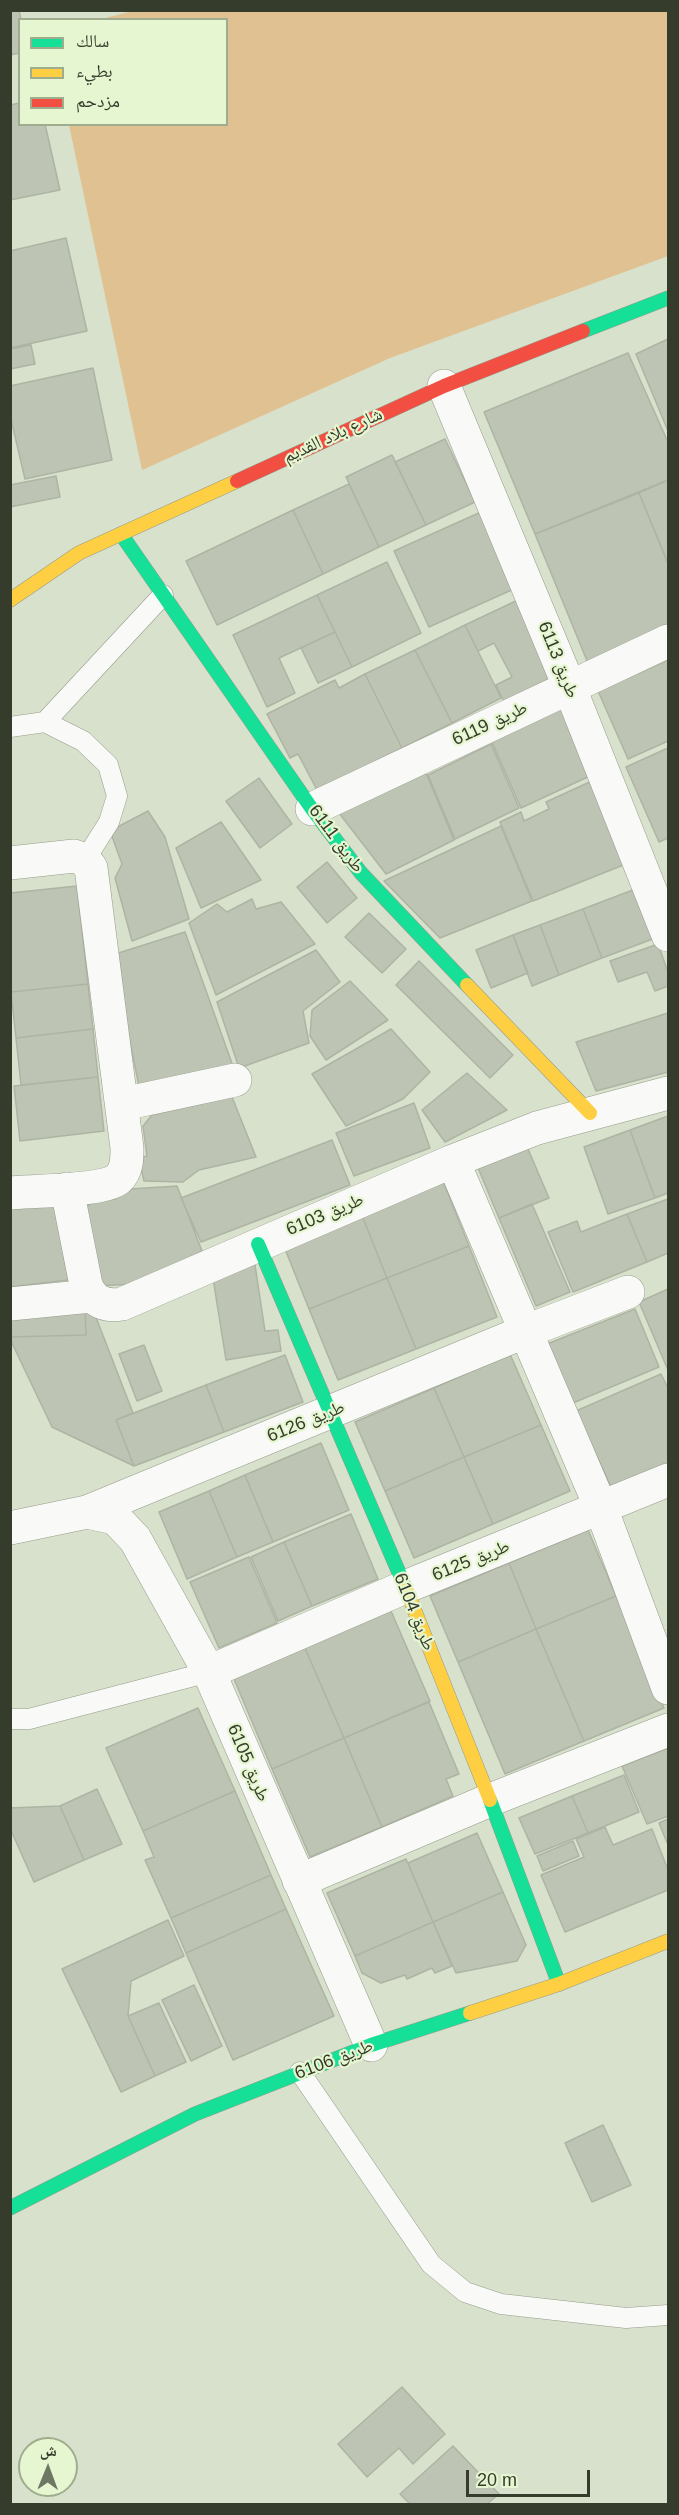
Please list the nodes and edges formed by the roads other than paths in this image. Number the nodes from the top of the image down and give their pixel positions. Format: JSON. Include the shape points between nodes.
{"nodes":[{"id":1,"x":669,"y":298,"type":"edge"},
{"id":2,"x":444,"y":386,"type":"junction"},
{"id":3,"x":120,"y":534,"type":"junction"},
{"id":4,"x":163,"y":596,"type":"junction"},
{"id":5,"x":10,"y":600,"type":"edge"},
{"id":6,"x":669,"y":641,"type":"edge"},
{"id":7,"x":569,"y":686,"type":"junction"},
{"id":8,"x":45,"y":722,"type":"junction"},
{"id":9,"x":10,"y":727,"type":"edge"},
{"id":10,"x":312,"y":809,"type":"junction"},
{"id":11,"x":10,"y":863,"type":"edge"},
{"id":12,"x":89,"y":869,"type":"junction"},
{"id":13,"x":669,"y":935,"type":"edge"},
{"id":14,"x":235,"y":1080,"type":"dead end"},
{"id":15,"x":669,"y":1093,"type":"edge"},
{"id":16,"x":123,"y":1104,"type":"junction"},
{"id":17,"x":590,"y":1113,"type":"junction"},
{"id":18,"x":453,"y":1161,"type":"junction"},
{"id":19,"x":82,"y":1188,"type":"junction"},
{"id":20,"x":10,"y":1193,"type":"edge"},
{"id":21,"x":258,"y":1244,"type":"junction"},
{"id":22,"x":628,"y":1292,"type":"dead end"},
{"id":23,"x":91,"y":1296,"type":"junction"},
{"id":24,"x":10,"y":1304,"type":"edge"},
{"id":25,"x":524,"y":1332,"type":"junction"},
{"id":26,"x":329,"y":1413,"type":"junction"},
{"id":27,"x":669,"y":1480,"type":"edge"},
{"id":28,"x":601,"y":1508,"type":"junction"},
{"id":29,"x":87,"y":1512,"type":"junction"},
{"id":30,"x":10,"y":1528,"type":"edge"},
{"id":31,"x":405,"y":1587,"type":"junction"},
{"id":32,"x":209,"y":1672,"type":"junction"},
{"id":33,"x":669,"y":1688,"type":"edge"},
{"id":34,"x":10,"y":1719,"type":"edge"},
{"id":35,"x":669,"y":1730,"type":"edge"},
{"id":36,"x":490,"y":1800,"type":"junction"},
{"id":37,"x":299,"y":1881,"type":"junction"},
{"id":38,"x":669,"y":1941,"type":"edge"},
{"id":39,"x":559,"y":1984,"type":"junction"},
{"id":40,"x":371,"y":2045,"type":"junction"},
{"id":41,"x":300,"y":2072,"type":"junction"},
{"id":42,"x":10,"y":2208,"type":"edge"},
{"id":43,"x":669,"y":2315,"type":"edge"}],
"edges":[{"from":1,"to":2,"type":"street","name":"شارع بلاد القديم"},
{"from":2,"to":3,"type":"street","name":"شارع بلاد القديم"},
{"from":2,"to":7,"type":"street","name":"طريق 6113"},
{"from":3,"to":4,"type":"street","name":"طريق 6111"},
{"from":3,"to":5,"type":"street","name":"شارع بلاد القديم","via":[[79,553]]},
{"from":4,"to":8,"type":"lane"},
{"from":4,"to":10,"type":"street","name":"طريق 6111"},
{"from":6,"to":7,"type":"street","name":"طريق 6119"},
{"from":7,"to":10,"type":"street","name":"طريق 6119"},
{"from":7,"to":13,"type":"street","name":"طريق 6113"},
{"from":8,"to":9,"type":"lane"},
{"from":8,"to":12,"type":"lane","via":[[83,741],[108,765],[117,796]]},
{"from":10,"to":17,"type":"street","name":"طريق 6111","via":[[361,873]]},
{"from":11,"to":12,"type":"street","via":[[74,856]]},
{"from":12,"to":16,"type":"street"},
{"from":14,"to":16,"type":"street"},
{"from":15,"to":17,"type":"street","name":"طريق 6103"},
{"from":16,"to":19,"type":"street","via":[[126,1166],[117,1179]]},
{"from":17,"to":18,"type":"street","name":"طريق 6103","via":[[537,1128]]},
{"from":18,"to":21,"type":"street","name":"طريق 6103"},
{"from":18,"to":25,"type":"street"},
{"from":19,"to":20,"type":"street"},
{"from":19,"to":23,"type":"street","via":[[86,1285]]},
{"from":21,"to":23,"type":"street","name":"طريق 6103","via":[[131,1301],[106,1304]]},
{"from":21,"to":26,"type":"street","name":"طريق 6104"},
{"from":22,"to":25,"type":"street","name":"طريق 6126"},
{"from":23,"to":24,"type":"street","name":"طريق 6103"},
{"from":25,"to":26,"type":"street","name":"طريق 6126"},
{"from":25,"to":28,"type":"street"},
{"from":26,"to":29,"type":"street","name":"طريق 6126"},
{"from":26,"to":31,"type":"street","name":"طريق 6104"},
{"from":27,"to":28,"type":"street","name":"طريق 6125"},
{"from":28,"to":31,"type":"street","name":"طريق 6125"},
{"from":28,"to":33,"type":"street"},
{"from":29,"to":30,"type":"street"},
{"from":29,"to":32,"type":"street","name":"طريق 6105","via":[[115,1518],[135,1539]]},
{"from":31,"to":32,"type":"street","name":"طريق 6125"},
{"from":31,"to":36,"type":"street","name":"طريق 6104"},
{"from":32,"to":34,"type":"lane","via":[[29,1719]]},
{"from":32,"to":37,"type":"street","name":"طريق 6105"},
{"from":35,"to":36,"type":"street"},
{"from":36,"to":37,"type":"street"},
{"from":36,"to":39,"type":"street","name":"طريق 6104"},
{"from":37,"to":40,"type":"street","name":"طريق 6105"},
{"from":38,"to":39,"type":"street","name":"طريق 6106"},
{"from":39,"to":40,"type":"street","name":"طريق 6106"},
{"from":40,"to":41,"type":"street","name":"طريق 6106"},
{"from":41,"to":42,"type":"street","name":"طريق 6106","via":[[195,2114]]},
{"from":41,"to":43,"type":"lane","via":[[431,2264],[465,2292],[513,2306],[626,2318]]}]}
